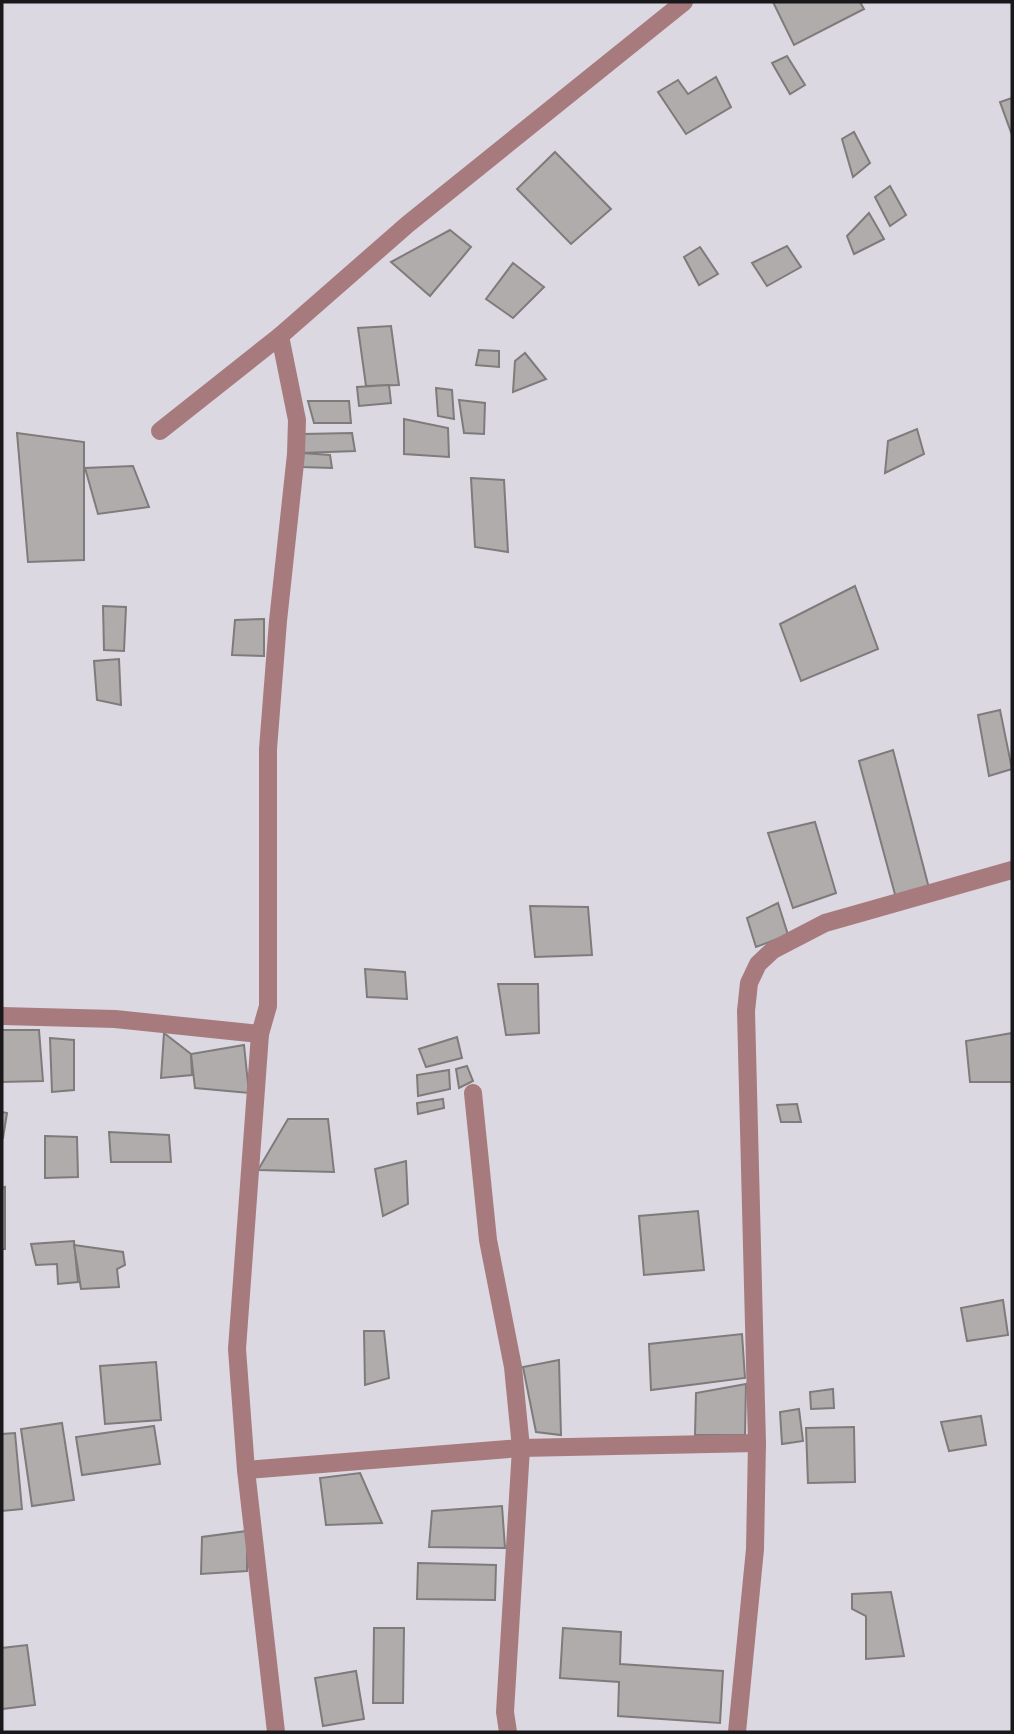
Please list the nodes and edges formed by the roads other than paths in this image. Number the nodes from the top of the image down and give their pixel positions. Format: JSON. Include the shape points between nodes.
{"nodes":[{"id":1,"x":684,"y":2,"type":"edge"},
{"id":2,"x":280,"y":336,"type":"junction"},
{"id":3,"x":160,"y":432,"type":"dead end"},
{"id":4,"x":1012,"y":870,"type":"edge"},
{"id":5,"x":2,"y":1016,"type":"edge"},
{"id":6,"x":260,"y":1034,"type":"junction"},
{"id":7,"x":473,"y":1093,"type":"dead end"},
{"id":8,"x":757,"y":1443,"type":"junction"},
{"id":9,"x":521,"y":1448,"type":"junction"},
{"id":10,"x":246,"y":1470,"type":"junction"},
{"id":11,"x":276,"y":1732,"type":"edge"},
{"id":12,"x":508,"y":1732,"type":"edge"},
{"id":13,"x":737,"y":1732,"type":"edge"}],
"edges":[{"from":1,"to":2,"type":"street","via":[[408,224]]},
{"from":2,"to":3,"type":"street"},
{"from":2,"to":6,"type":"street","via":[[297,420],[268,749],[268,1006]]},
{"from":4,"to":8,"type":"street","via":[[825,923],[773,950],[758,964],[749,984]]},
{"from":5,"to":6,"type":"street","via":[[115,1019]]},
{"from":6,"to":10,"type":"street","via":[[237,1349]]},
{"from":7,"to":9,"type":"street","via":[[488,1240],[513,1367]]},
{"from":8,"to":9,"type":"street"},
{"from":8,"to":13,"type":"street","via":[[755,1549]]},
{"from":9,"to":10,"type":"street"},
{"from":9,"to":12,"type":"street","via":[[505,1712]]},
{"from":10,"to":11,"type":"street"}]}
